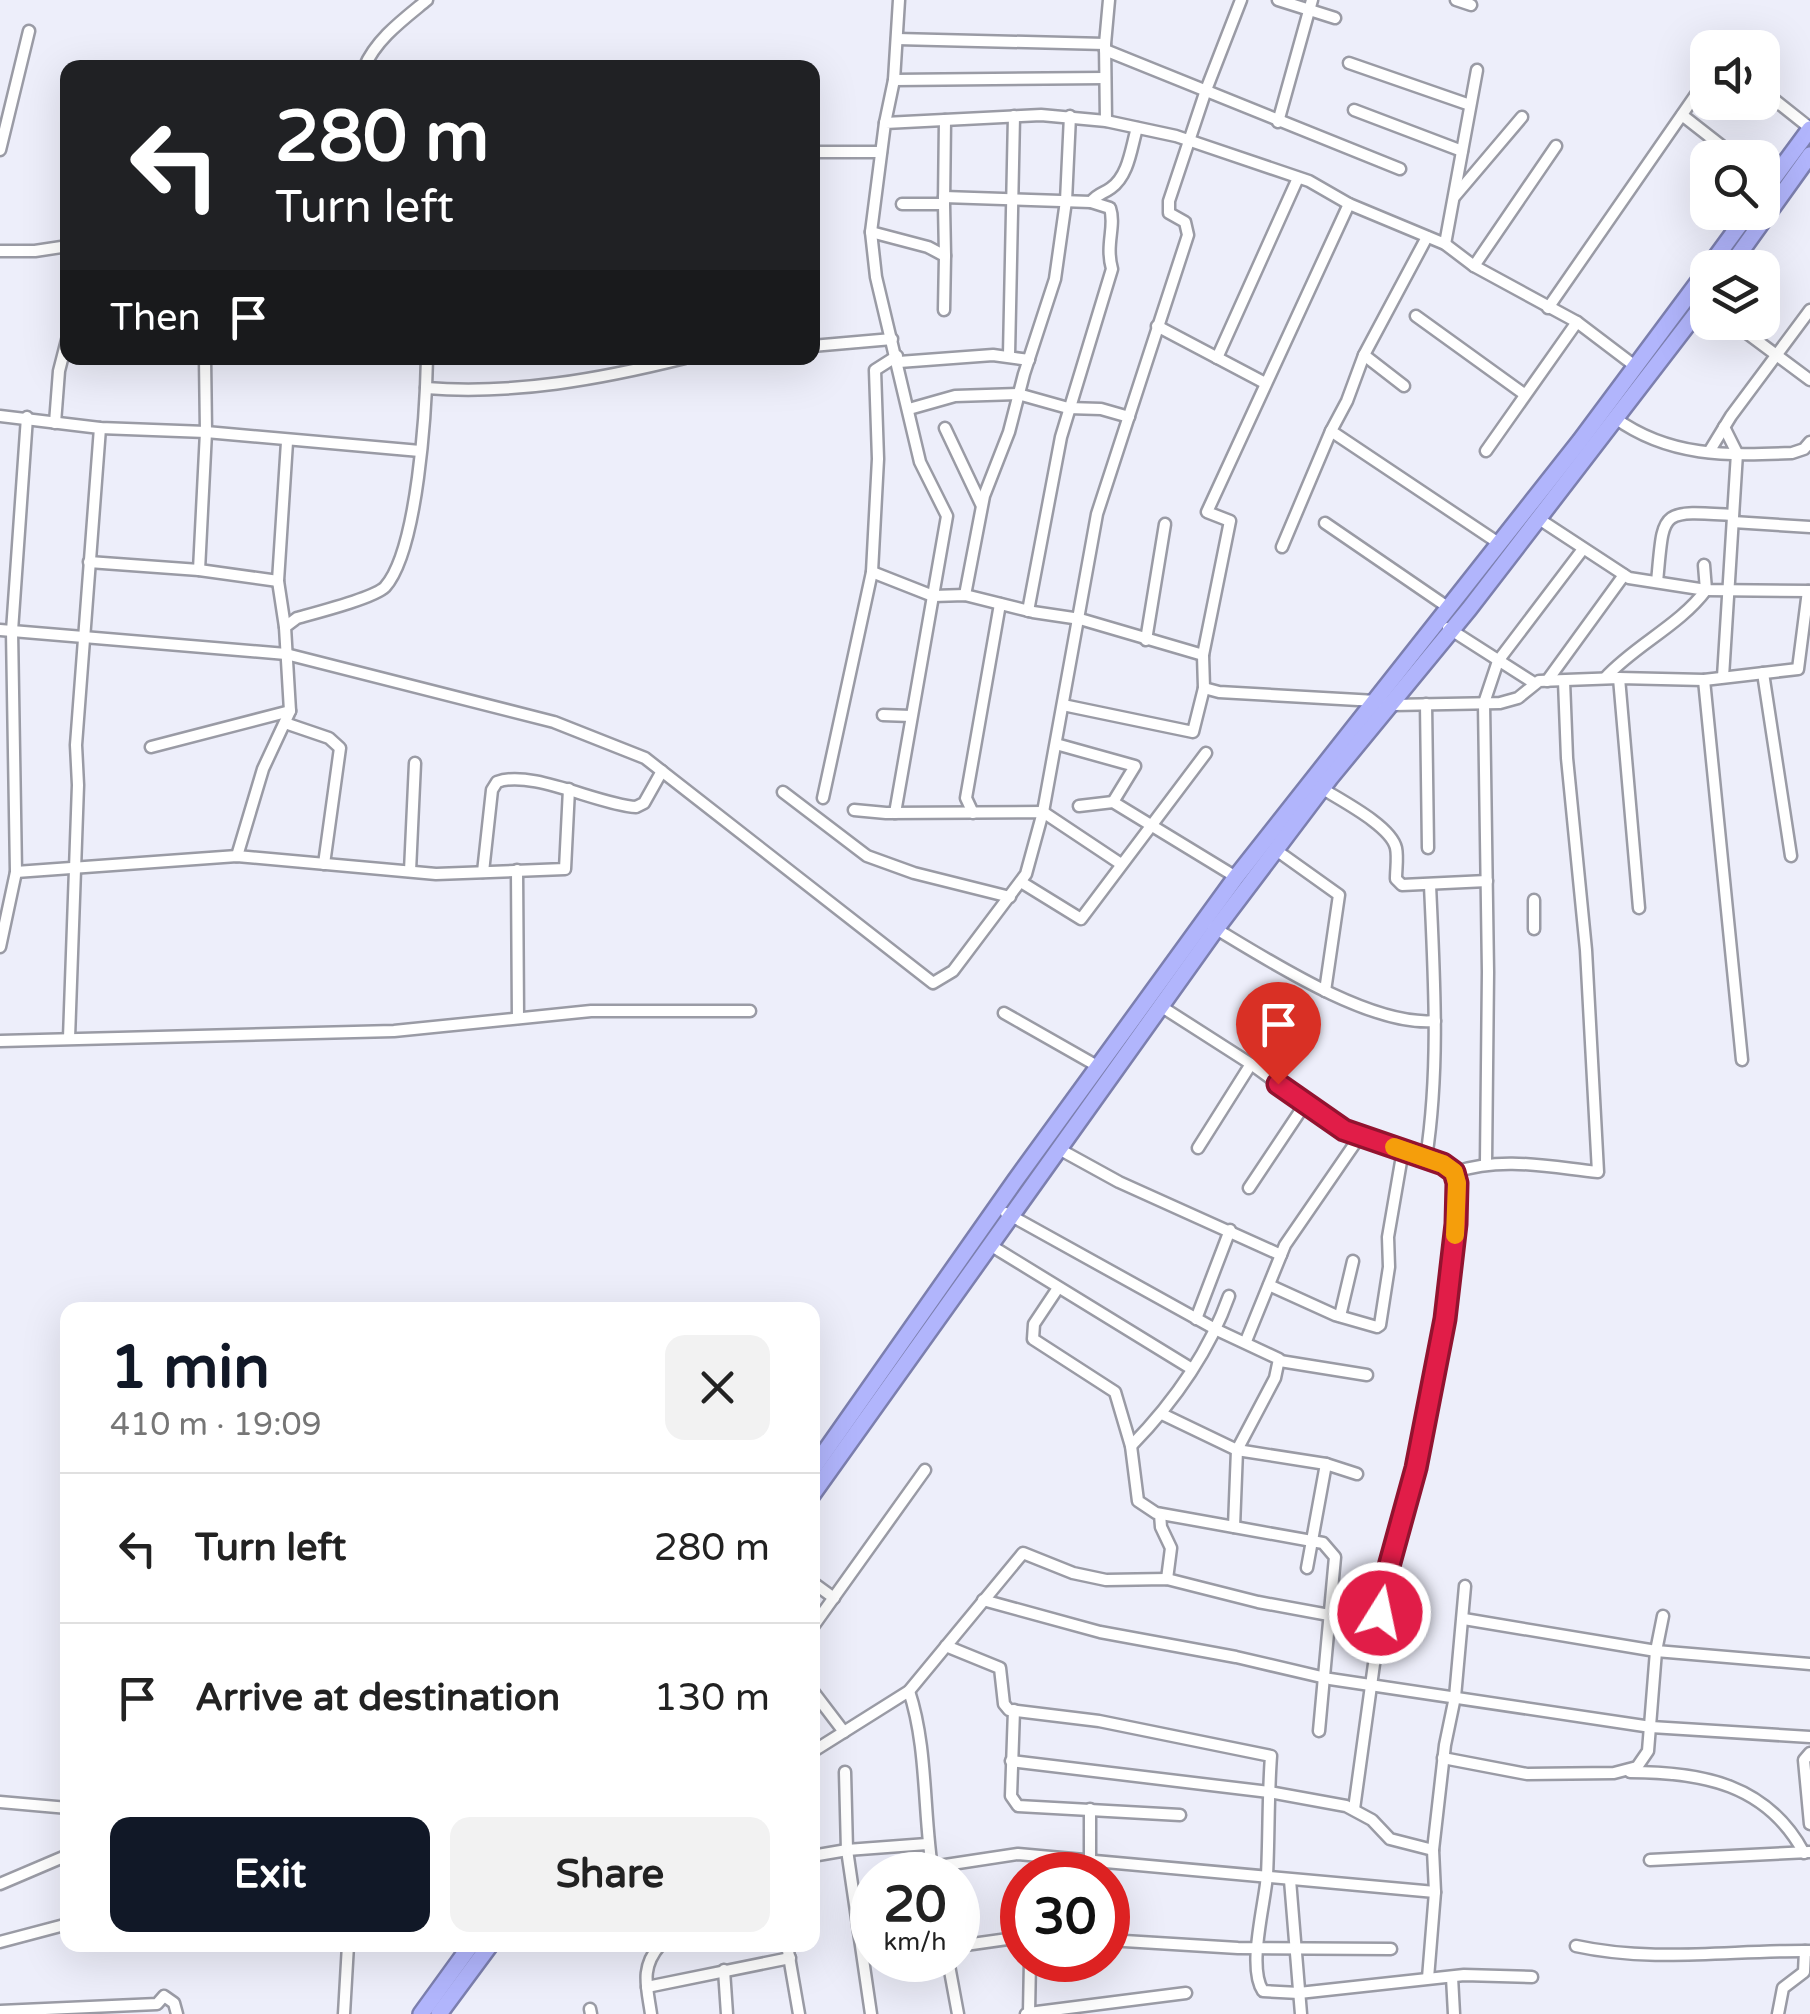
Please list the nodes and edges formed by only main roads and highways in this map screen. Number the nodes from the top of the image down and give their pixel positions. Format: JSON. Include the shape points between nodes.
{"nodes":[{"id":1,"x":1810,"y":128,"type":"edge"},
{"id":2,"x":1809,"y":158,"type":"edge"},
{"id":3,"x":1780,"y":166,"type":"edge"},
{"id":4,"x":1743,"y":250,"type":"edge"},
{"id":5,"x":1690,"y":292,"type":"edge"},
{"id":6,"x":1690,"y":322,"type":"edge"},
{"id":7,"x":1445,"y":626,"type":"junction"},
{"id":8,"x":1210,"y":925,"type":"junction"},
{"id":9,"x":1003,"y":1212,"type":"junction"},
{"id":10,"x":820,"y":1459,"type":"edge"},
{"id":11,"x":820,"y":1484,"type":"edge"},
{"id":12,"x":466,"y":1952,"type":"edge"},
{"id":13,"x":485,"y":1952,"type":"edge"},
{"id":14,"x":421,"y":2014,"type":"edge"},
{"id":15,"x":439,"y":2014,"type":"edge"}],
"edges":[{"from":1,"to":3,"type":"highway"},
{"from":2,"to":4,"type":"highway"},
{"from":5,"to":7,"type":"highway","via":[[1450,608]]},
{"from":6,"to":7,"type":"highway","via":[[1539,518]]},
{"from":7,"to":8,"type":"highway","via":[[1393,705]]},
{"from":7,"to":8,"type":"highway","via":[[1376,701],[1236,877]]},
{"from":8,"to":9,"type":"highway","via":[[1100,1068]]},
{"from":8,"to":9,"type":"highway","via":[[1162,1007],[1060,1149]]},
{"from":9,"to":10,"type":"highway"},
{"from":9,"to":11,"type":"highway","via":[[990,1245]]},
{"from":12,"to":14,"type":"highway"},
{"from":13,"to":15,"type":"highway"}]}
